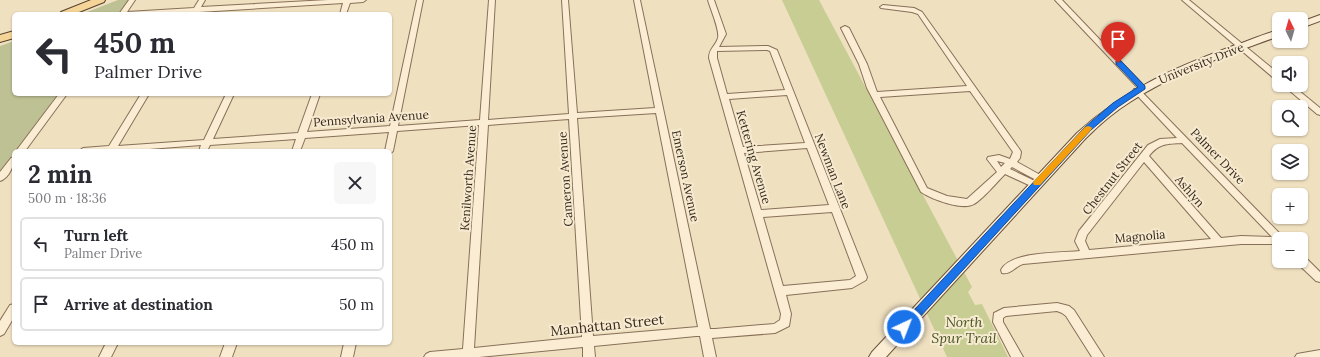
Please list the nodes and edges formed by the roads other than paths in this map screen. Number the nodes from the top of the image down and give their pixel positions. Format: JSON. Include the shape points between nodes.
{"nodes":[{"id":1,"x":100,"y":0,"type":"edge"},
{"id":2,"x":132,"y":0,"type":"edge"},
{"id":3,"x":202,"y":0,"type":"edge"},
{"id":4,"x":347,"y":0,"type":"edge"},
{"id":5,"x":363,"y":0,"type":"edge"},
{"id":6,"x":420,"y":0,"type":"edge"},
{"id":7,"x":492,"y":0,"type":"edge"},
{"id":8,"x":565,"y":0,"type":"edge"},
{"id":9,"x":637,"y":0,"type":"edge"},
{"id":10,"x":710,"y":0,"type":"edge"},
{"id":11,"x":1058,"y":0,"type":"edge"},
{"id":12,"x":1185,"y":0,"type":"edge"},
{"id":13,"x":274,"y":3,"type":"edge"},
{"id":14,"x":883,"y":7,"type":"dead end"},
{"id":15,"x":69,"y":12,"type":"edge"},
{"id":16,"x":123,"y":12,"type":"edge"},
{"id":17,"x":195,"y":12,"type":"edge"},
{"id":18,"x":269,"y":12,"type":"edge"},
{"id":19,"x":344,"y":12,"type":"edge"},
{"id":20,"x":1320,"y":18,"type":"edge"},
{"id":21,"x":1308,"y":22,"type":"edge"},
{"id":22,"x":845,"y":28,"type":"dead end"},
{"id":23,"x":12,"y":35,"type":"edge"},
{"id":24,"x":1272,"y":36,"type":"edge"},
{"id":25,"x":0,"y":39,"type":"edge"},
{"id":26,"x":1241,"y":47,"type":"junction"},
{"id":27,"x":714,"y":48,"type":"junction"},
{"id":28,"x":1272,"y":72,"type":"edge"},
{"id":29,"x":973,"y":88,"type":"junction"},
{"id":30,"x":1140,"y":89,"type":"junction"},
{"id":31,"x":789,"y":92,"type":"junction"},
{"id":32,"x":1296,"y":92,"type":"edge"},
{"id":33,"x":875,"y":95,"type":"junction"},
{"id":34,"x":61,"y":96,"type":"edge"},
{"id":35,"x":144,"y":96,"type":"edge"},
{"id":36,"x":229,"y":96,"type":"edge"},
{"id":37,"x":315,"y":96,"type":"edge"},
{"id":38,"x":724,"y":97,"type":"junction"},
{"id":39,"x":660,"y":110,"type":"junction"},
{"id":40,"x":1320,"y":112,"type":"edge"},
{"id":41,"x":573,"y":116,"type":"junction"},
{"id":42,"x":484,"y":122,"type":"junction"},
{"id":43,"x":394,"y":129,"type":"junction"},
{"id":44,"x":302,"y":135,"type":"junction"},
{"id":45,"x":1185,"y":140,"type":"junction"},
{"id":46,"x":208,"y":142,"type":"junction"},
{"id":47,"x":810,"y":145,"type":"junction"},
{"id":48,"x":22,"y":149,"type":"edge"},
{"id":49,"x":112,"y":149,"type":"edge"},
{"id":50,"x":123,"y":149,"type":"edge"},
{"id":51,"x":204,"y":149,"type":"edge"},
{"id":52,"x":297,"y":149,"type":"edge"},
{"id":53,"x":389,"y":149,"type":"edge"},
{"id":54,"x":740,"y":150,"type":"junction"},
{"id":55,"x":1144,"y":156,"type":"junction"},
{"id":56,"x":12,"y":163,"type":"edge"},
{"id":57,"x":1011,"y":163,"type":"junction"},
{"id":58,"x":1003,"y":170,"type":"junction"},
{"id":59,"x":0,"y":178,"type":"edge"},
{"id":60,"x":1038,"y":182,"type":"junction"},
{"id":61,"x":835,"y":208,"type":"junction"},
{"id":62,"x":758,"y":214,"type":"junction"},
{"id":63,"x":1272,"y":232,"type":"edge"},
{"id":64,"x":1272,"y":240,"type":"edge"},
{"id":65,"x":1218,"y":242,"type":"junction"},
{"id":66,"x":1086,"y":254,"type":"junction"},
{"id":67,"x":1308,"y":267,"type":"edge"},
{"id":68,"x":1006,"y":270,"type":"dead end"},
{"id":69,"x":1317,"y":276,"type":"edge"},
{"id":70,"x":1320,"y":286,"type":"edge"},
{"id":71,"x":780,"y":291,"type":"junction"},
{"id":72,"x":12,"y":311,"type":"edge"},
{"id":73,"x":785,"y":322,"type":"joint"},
{"id":74,"x":0,"y":331,"type":"edge"},
{"id":75,"x":706,"y":333,"type":"junction"},
{"id":76,"x":588,"y":342,"type":"junction"},
{"id":77,"x":111,"y":345,"type":"edge"},
{"id":78,"x":230,"y":345,"type":"edge"},
{"id":79,"x":350,"y":345,"type":"edge"},
{"id":80,"x":468,"y":355,"type":"edge"},
{"id":81,"x":1320,"y":355,"type":"edge"},
{"id":82,"x":105,"y":357,"type":"edge"},
{"id":83,"x":226,"y":357,"type":"edge"},
{"id":84,"x":348,"y":357,"type":"edge"},
{"id":85,"x":430,"y":357,"type":"edge"},
{"id":86,"x":589,"y":357,"type":"edge"},
{"id":87,"x":710,"y":357,"type":"edge"},
{"id":88,"x":877,"y":357,"type":"edge"},
{"id":89,"x":1017,"y":357,"type":"edge"},
{"id":90,"x":1098,"y":357,"type":"edge"},
{"id":91,"x":1301,"y":357,"type":"edge"}],
"edges":[{"from":1,"to":15,"type":"main road"},
{"from":2,"to":16,"type":"street"},
{"from":3,"to":17,"type":"street"},
{"from":4,"to":5,"type":"street"},
{"from":4,"to":13,"type":"street"},
{"from":4,"to":19,"type":"street"},
{"from":6,"to":43,"type":"street"},
{"from":7,"to":42,"type":"street","name":"Kenilworth Avenue"},
{"from":8,"to":41,"type":"street","name":"Cameron Avenue"},
{"from":9,"to":39,"type":"street","name":"Emerson Avenue"},
{"from":10,"to":27,"type":"street","name":"Kettering Avenue","via":[[722,34],[721,40]]},
{"from":11,"to":30,"type":"street","name":"Palmer Drive"},
{"from":12,"to":26,"type":"street"},
{"from":13,"to":17,"type":"street"},
{"from":13,"to":18,"type":"street"},
{"from":14,"to":29,"type":"street","via":[[919,11]]},
{"from":20,"to":21,"type":"main road"},
{"from":22,"to":33,"type":"street"},
{"from":23,"to":25,"type":"main road"},
{"from":24,"to":26,"type":"main road","name":"University Drive"},
{"from":26,"to":28,"type":"street"},
{"from":26,"to":30,"type":"main road","name":"University Drive","via":[[1178,70]]},
{"from":27,"to":31,"type":"street","name":"Newman Lane","via":[[771,49]]},
{"from":27,"to":38,"type":"street","name":"Kettering Avenue","via":[[713,56]]},
{"from":29,"to":33,"type":"street"},
{"from":29,"to":57,"type":"street","via":[[1016,151],[1017,156]]},
{"from":30,"to":45,"type":"street","name":"Palmer Drive"},
{"from":30,"to":60,"type":"main road","name":"University Drive","via":[[1095,122]]},
{"from":31,"to":38,"type":"street"},
{"from":31,"to":47,"type":"street","name":"Newman Lane"},
{"from":32,"to":40,"type":"street"},
{"from":33,"to":58,"type":"street","via":[[923,188],[928,193],[969,203]]},
{"from":34,"to":48,"type":"street"},
{"from":35,"to":49,"type":"street"},
{"from":36,"to":46,"type":"street"},
{"from":37,"to":44,"type":"street"},
{"from":38,"to":54,"type":"street","name":"Kettering Avenue"},
{"from":39,"to":41,"type":"street","name":"Pennsylvania Avenue"},
{"from":39,"to":75,"type":"street","name":"Emerson Avenue"},
{"from":41,"to":42,"type":"street","name":"Pennsylvania Avenue"},
{"from":41,"to":76,"type":"street","name":"Cameron Avenue"},
{"from":42,"to":43,"type":"street","name":"Pennsylvania Avenue"},
{"from":42,"to":80,"type":"street","name":"Kenilworth Avenue"},
{"from":43,"to":44,"type":"street","name":"Pennsylvania Avenue"},
{"from":43,"to":53,"type":"street"},
{"from":44,"to":46,"type":"street","name":"Pennsylvania Avenue"},
{"from":44,"to":52,"type":"street"},
{"from":45,"to":55,"type":"street","name":"Chestnut Street","via":[[1156,144]]},
{"from":45,"to":63,"type":"street","name":"Palmer Drive"},
{"from":46,"to":50,"type":"street","name":"Pennsylvania Avenue"},
{"from":46,"to":51,"type":"street"},
{"from":47,"to":54,"type":"street"},
{"from":47,"to":61,"type":"street","name":"Newman Lane"},
{"from":54,"to":62,"type":"street","name":"Kettering Avenue"},
{"from":55,"to":65,"type":"street","name":"Ashlyn"},
{"from":55,"to":66,"type":"street","name":"Chestnut Street","via":[[1081,236],[1081,244]]},
{"from":56,"to":59,"type":"street"},
{"from":57,"to":58,"type":"street"},
{"from":57,"to":58,"type":"street","via":[[1001,158],[991,159],[996,167]]},
{"from":57,"to":60,"type":"street"},
{"from":58,"to":60,"type":"street"},
{"from":60,"to":88,"type":"main road","name":"University Drive"},
{"from":61,"to":62,"type":"street"},
{"from":61,"to":71,"type":"street","name":"Newman Lane","via":[[862,276],[852,284]]},
{"from":62,"to":71,"type":"street","name":"Kettering Avenue"},
{"from":64,"to":65,"type":"street","name":"Magnolia","via":[[1243,239]]},
{"from":65,"to":66,"type":"street","name":"Magnolia"},
{"from":66,"to":68,"type":"street","name":"Magnolia","via":[[1020,260]]},
{"from":67,"to":69,"type":"street"},
{"from":69,"to":70,"type":"street"},
{"from":71,"to":73,"type":"street","name":"Kettering Avenue","via":[[786,314]]},
{"from":72,"to":74,"type":"street"},
{"from":73,"to":75,"type":"street","name":"Manhattan Street","via":[[775,328]]},
{"from":75,"to":76,"type":"street","name":"Manhattan Street","via":[[696,331]]},
{"from":75,"to":87,"type":"street","name":"Emerson Avenue"},
{"from":76,"to":80,"type":"street","name":"Manhattan Street"},
{"from":76,"to":86,"type":"street","name":"Cameron Avenue"},
{"from":77,"to":82,"type":"street"},
{"from":78,"to":83,"type":"street"},
{"from":79,"to":84,"type":"street"},
{"from":80,"to":85,"type":"street","name":"Manhattan Street"},
{"from":81,"to":91,"type":"street"},
{"from":89,"to":90,"type":"street","via":[[998,322],[998,316],[1004,312],[1057,307],[1070,313]]}]}
